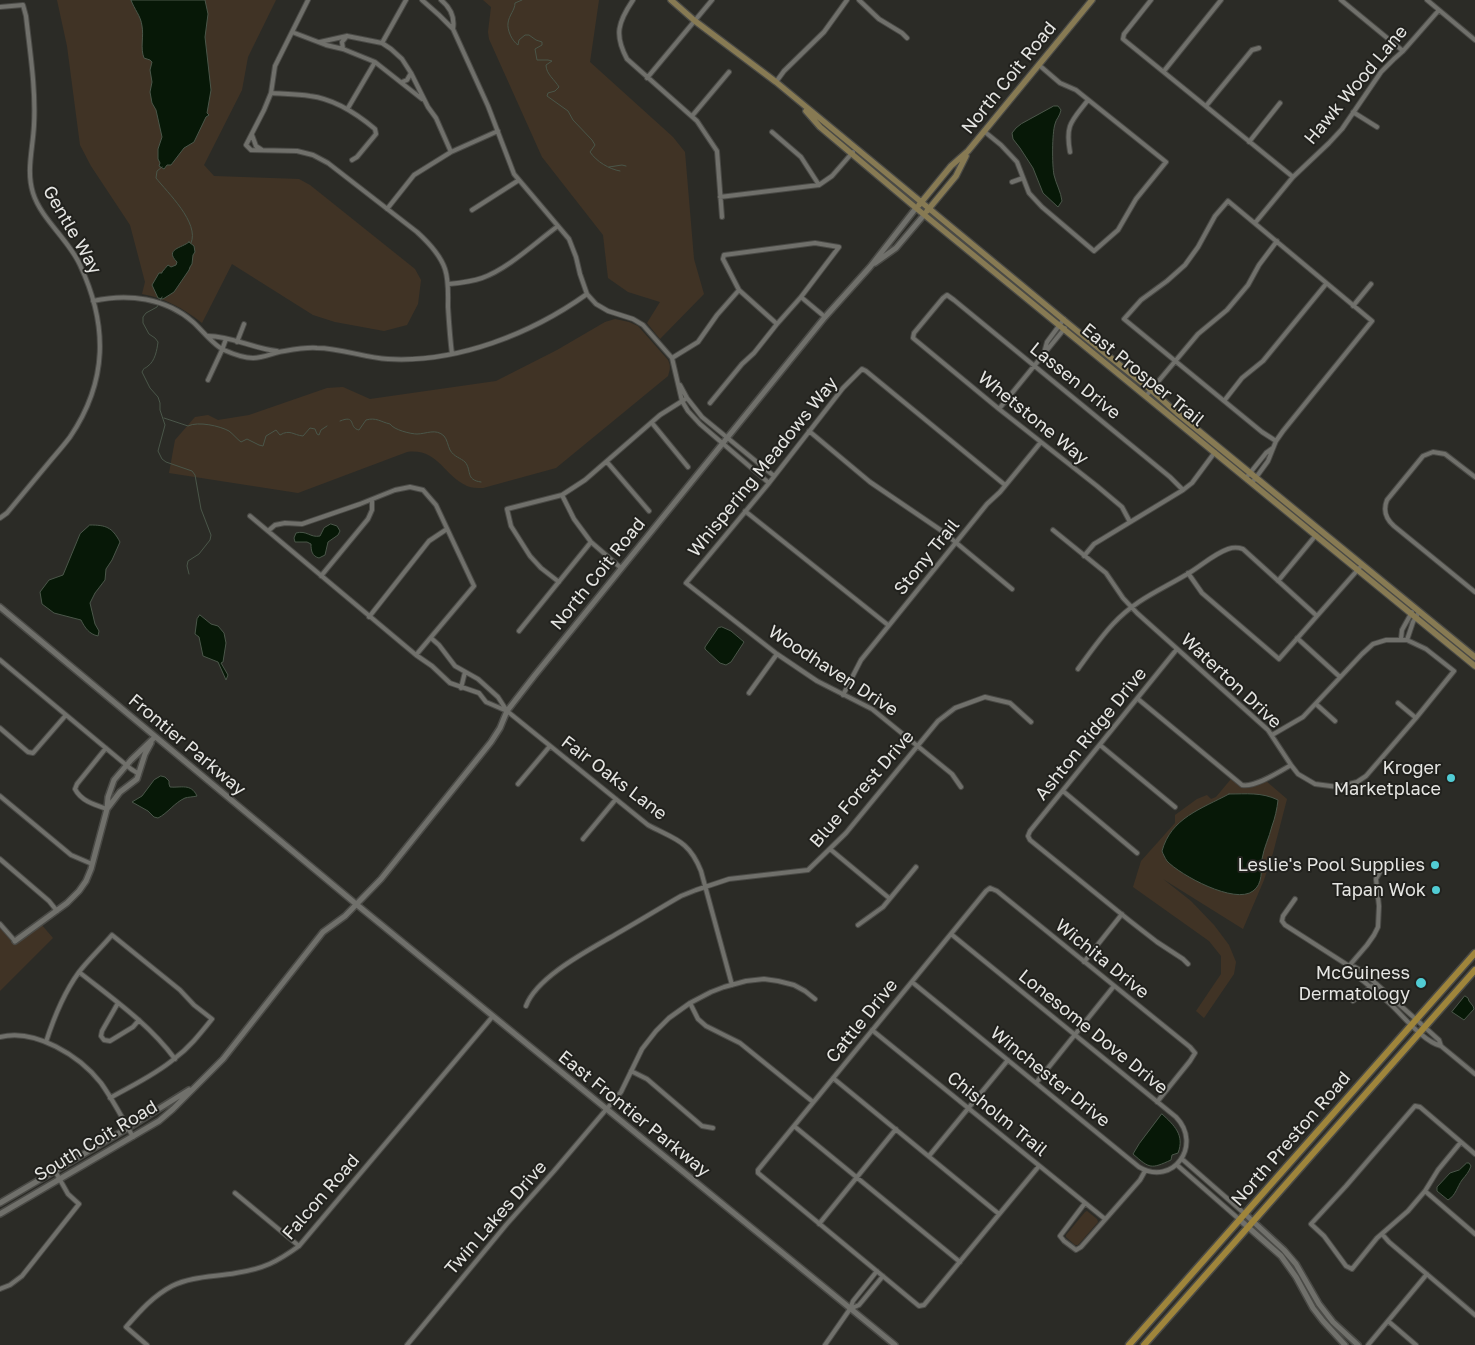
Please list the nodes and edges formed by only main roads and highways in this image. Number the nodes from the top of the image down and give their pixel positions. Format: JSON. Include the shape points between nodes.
{"nodes":[{"id":1,"x":671,"y":0,"type":"edge"},
{"id":2,"x":1092,"y":0,"type":"edge"},
{"id":3,"x":798,"y":101,"type":"junction"},
{"id":4,"x":968,"y":151,"type":"junction"},
{"id":5,"x":921,"y":202,"type":"junction"},
{"id":6,"x":916,"y":208,"type":"junction"},
{"id":7,"x":929,"y":208,"type":"junction"},
{"id":8,"x":924,"y":215,"type":"junction"},
{"id":9,"x":1248,"y":475,"type":"junction"},
{"id":10,"x":1254,"y":480,"type":"junction"},
{"id":11,"x":1360,"y":567,"type":"junction"},
{"id":12,"x":1415,"y":613,"type":"junction"},
{"id":13,"x":1475,"y":657,"type":"edge"},
{"id":14,"x":1475,"y":666,"type":"edge"},
{"id":15,"x":1475,"y":953,"type":"edge"},
{"id":16,"x":1475,"y":970,"type":"edge"},
{"id":17,"x":1130,"y":1345,"type":"edge"},
{"id":18,"x":1144,"y":1345,"type":"edge"}],
"edges":[{"from":1,"to":3,"type":"main road","name":"East Prosper Trail"},
{"from":2,"to":4,"type":"main road","name":"North Coit Road"},
{"from":3,"to":5,"type":"main road","name":"East Prosper Trail"},
{"from":3,"to":6,"type":"main road","name":"East Prosper Trail","via":[[820,127]]},
{"from":4,"to":5,"type":"main road","name":"North Coit Road"},
{"from":4,"to":7,"type":"main road","name":"North Coit Road","via":[[956,176]]},
{"from":5,"to":6,"type":"main road","name":"North Coit Road"},
{"from":5,"to":7,"type":"main road","name":"East Prosper Trail"},
{"from":6,"to":8,"type":"main road","name":"East Prosper Trail"},
{"from":7,"to":8,"type":"main road","name":"North Coit Road"},
{"from":7,"to":9,"type":"main road","name":"East Prosper Trail","via":[[1151,390]]},
{"from":8,"to":9,"type":"main road","name":"East Prosper Trail","via":[[1215,452]]},
{"from":9,"to":10,"type":"main road","name":"East Prosper Trail"},
{"from":10,"to":11,"type":"main road","name":"East Prosper Trail"},
{"from":10,"to":11,"type":"main road","name":"East Prosper Trail","via":[[1316,535]]},
{"from":11,"to":12,"type":"main road","name":"East Prosper Trail"},
{"from":12,"to":13,"type":"main road","name":"East Prosper Trail"},
{"from":12,"to":14,"type":"main road","name":"East Prosper Trail"},
{"from":15,"to":17,"type":"main road","name":"North Preston Road"},
{"from":16,"to":18,"type":"main road","name":"North Preston Road"}]}
